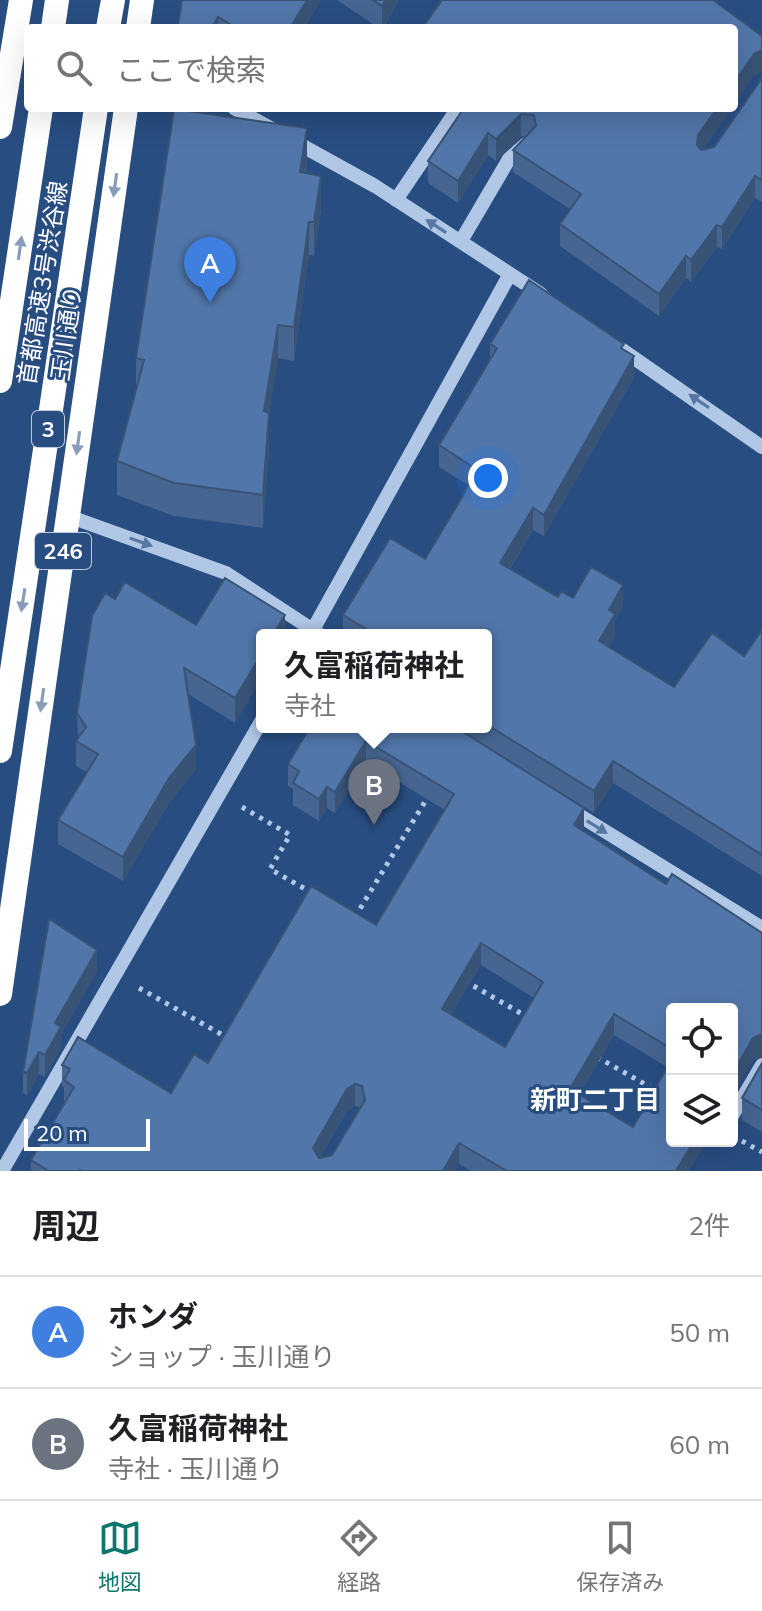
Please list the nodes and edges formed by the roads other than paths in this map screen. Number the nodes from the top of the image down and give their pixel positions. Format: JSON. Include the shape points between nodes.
{"nodes":[{"id":1,"x":21,"y":0,"type":"edge"},
{"id":2,"x":57,"y":0,"type":"edge"},
{"id":3,"x":113,"y":0,"type":"edge"},
{"id":4,"x":142,"y":0,"type":"edge"},
{"id":5,"x":54,"y":24,"type":"edge"},
{"id":6,"x":109,"y":24,"type":"edge"},
{"id":7,"x":139,"y":24,"type":"edge"},
{"id":8,"x":40,"y":112,"type":"edge"},
{"id":9,"x":95,"y":112,"type":"edge"},
{"id":10,"x":125,"y":112,"type":"edge"},
{"id":11,"x":241,"y":112,"type":"edge"},
{"id":12,"x":455,"y":112,"type":"edge"},
{"id":13,"x":0,"y":127,"type":"edge"},
{"id":14,"x":527,"y":144,"type":"edge"},
{"id":15,"x":396,"y":200,"type":"junction"},
{"id":16,"x":461,"y":241,"type":"junction"},
{"id":17,"x":510,"y":274,"type":"junction"},
{"id":18,"x":549,"y":300,"type":"edge"},
{"id":19,"x":614,"y":344,"type":"edge"},
{"id":20,"x":0,"y":381,"type":"edge"},
{"id":21,"x":762,"y":447,"type":"edge"},
{"id":22,"x":68,"y":516,"type":"junction"},
{"id":23,"x":309,"y":629,"type":"edge"},
{"id":24,"x":317,"y":629,"type":"edge"},
{"id":25,"x":256,"y":731,"type":"edge"},
{"id":26,"x":0,"y":751,"type":"edge"},
{"id":27,"x":552,"y":799,"type":"edge"},
{"id":28,"x":762,"y":928,"type":"edge"},
{"id":29,"x":0,"y":994,"type":"edge"},
{"id":30,"x":762,"y":1065,"type":"edge"},
{"id":31,"x":738,"y":1106,"type":"edge"},
{"id":32,"x":2,"y":1171,"type":"edge"}],
"edges":[{"from":1,"to":13,"type":"highway"},
{"from":2,"to":5,"type":"highway"},
{"from":3,"to":6,"type":"highway"},
{"from":4,"to":7,"type":"highway"},
{"from":20,"to":8,"type":"highway","name":"首都高速3号渋谷線","one_way":true},
{"from":9,"to":26,"type":"highway","name":"首都高速3号渋谷線","number":"3","one_way":true},
{"from":10,"to":22,"type":"highway","name":"玉川通り","number":"246","one_way":true},
{"from":11,"to":15,"type":"street"},
{"from":12,"to":15,"type":"street"},
{"from":14,"to":16,"type":"street","via":[[509,159]]},
{"from":16,"to":15,"type":"street","one_way":true},
{"from":16,"to":17,"type":"street"},
{"from":17,"to":18,"type":"street"},
{"from":17,"to":24,"type":"street"},
{"from":21,"to":19,"type":"street","one_way":true},
{"from":22,"to":23,"type":"street","one_way":true,"via":[[226,573]]},
{"from":22,"to":29,"type":"highway","name":"玉川通り","number":"246","one_way":true},
{"from":25,"to":32,"type":"street"},
{"from":27,"to":28,"type":"street","one_way":true},
{"from":30,"to":31,"type":"street"}]}
